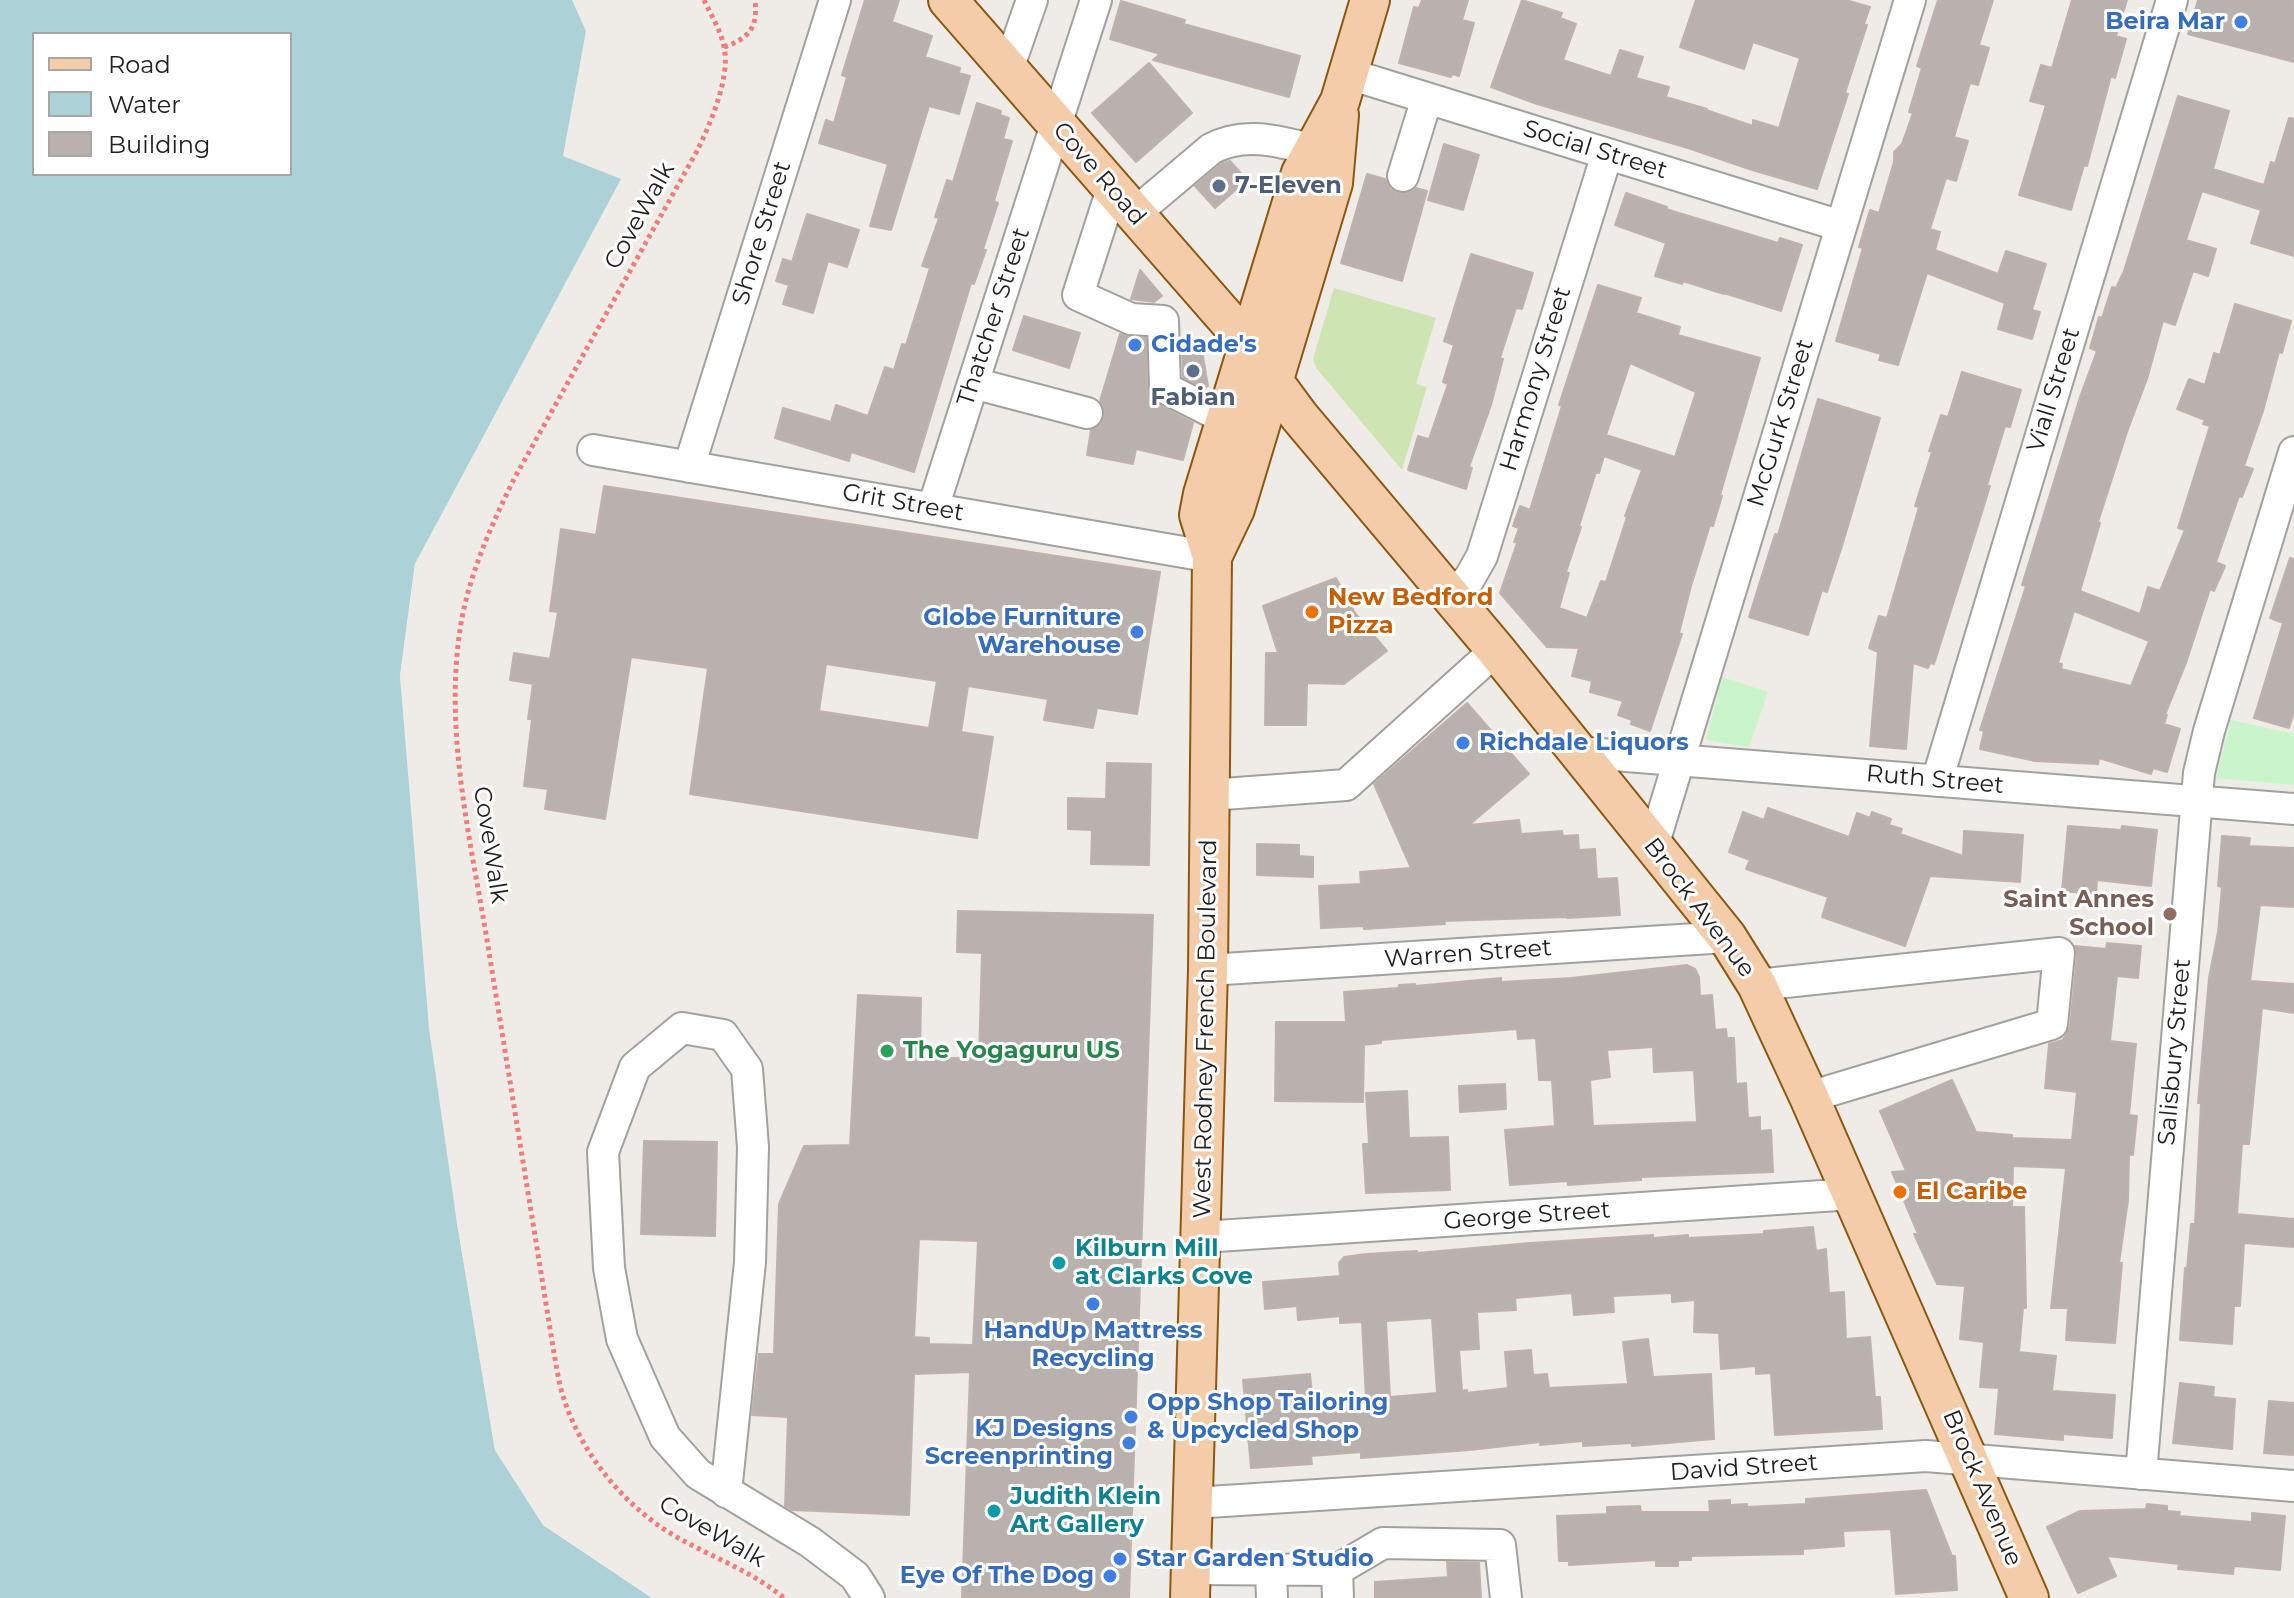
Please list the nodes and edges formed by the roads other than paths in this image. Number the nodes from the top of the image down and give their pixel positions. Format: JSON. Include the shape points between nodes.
{"nodes":[{"id":1,"x":835,"y":0,"type":"edge"},
{"id":2,"x":948,"y":0,"type":"edge"},
{"id":3,"x":1032,"y":0,"type":"edge"},
{"id":4,"x":1096,"y":0,"type":"edge"},
{"id":5,"x":1370,"y":0,"type":"edge"},
{"id":6,"x":1910,"y":0,"type":"edge"},
{"id":7,"x":2172,"y":0,"type":"edge"},
{"id":8,"x":1008,"y":69,"type":"junction"},
{"id":9,"x":1345,"y":88,"type":"junction"},
{"id":10,"x":1427,"y":98,"type":"junction"},
{"id":11,"x":1056,"y":125,"type":"junction"},
{"id":12,"x":1313,"y":150,"type":"junction"},
{"id":13,"x":1607,"y":154,"type":"junction"},
{"id":14,"x":1403,"y":176,"type":"dead end"},
{"id":15,"x":1123,"y":201,"type":"junction"},
{"id":16,"x":1841,"y":226,"type":"junction"},
{"id":17,"x":1247,"y":348,"type":"junction"},
{"id":18,"x":1273,"y":381,"type":"junction"},
{"id":19,"x":973,"y":383,"type":"junction"},
{"id":20,"x":1087,"y":413,"type":"dead end"},
{"id":21,"x":1226,"y":419,"type":"junction"},
{"id":22,"x":593,"y":450,"type":"dead end"},
{"id":23,"x":2294,"y":452,"type":"edge"},
{"id":24,"x":689,"y":467,"type":"junction"},
{"id":25,"x":933,"y":508,"type":"junction"},
{"id":26,"x":1212,"y":557,"type":"junction"},
{"id":27,"x":1451,"y":596,"type":"junction"},
{"id":28,"x":1496,"y":650,"type":"junction"},
{"id":29,"x":1576,"y":752,"type":"junction"},
{"id":30,"x":1680,"y":760,"type":"junction"},
{"id":31,"x":1937,"y":781,"type":"junction"},
{"id":32,"x":1210,"y":795,"type":"junction"},
{"id":33,"x":2196,"y":801,"type":"junction"},
{"id":34,"x":2294,"y":809,"type":"edge"},
{"id":35,"x":1653,"y":846,"type":"junction"},
{"id":36,"x":1727,"y":937,"type":"junction"},
{"id":37,"x":1208,"y":970,"type":"junction"},
{"id":38,"x":1757,"y":985,"type":"junction"},
{"id":39,"x":1809,"y":1097,"type":"junction"},
{"id":40,"x":1853,"y":1194,"type":"junction"},
{"id":41,"x":1202,"y":1237,"type":"junction"},
{"id":42,"x":1970,"y":1459,"type":"junction"},
{"id":43,"x":2141,"y":1474,"type":"junction"},
{"id":44,"x":2294,"y":1486,"type":"edge"},
{"id":45,"x":726,"y":1492,"type":"junction"},
{"id":46,"x":1193,"y":1503,"type":"junction"},
{"id":47,"x":1191,"y":1584,"type":"edge"},
{"id":48,"x":1271,"y":1584,"type":"edge"},
{"id":49,"x":1338,"y":1584,"type":"edge"},
{"id":50,"x":869,"y":1598,"type":"edge"},
{"id":51,"x":1506,"y":1598,"type":"edge"},
{"id":52,"x":2029,"y":1598,"type":"edge"}],
"edges":[{"from":1,"to":24,"type":"street","name":"Shore Street"},
{"from":2,"to":8,"type":"main road","name":"Cove Road"},
{"from":3,"to":8,"type":"street"},
{"from":4,"to":11,"type":"street","name":"Thatcher Street"},
{"from":5,"to":9,"type":"main road","name":"West Rodney French Boulevard"},
{"from":6,"to":16,"type":"street","name":"McGurk Street"},
{"from":7,"to":31,"type":"street","name":"Viall Street"},
{"from":8,"to":11,"type":"main road","name":"Cove Road"},
{"from":9,"to":10,"type":"street","name":"Social Street"},
{"from":9,"to":12,"type":"main road","name":"West Rodney French Boulevard"},
{"from":9,"to":18,"type":"main road","name":"West Rodney French Boulevard","via":[[1333,183]]},
{"from":10,"to":13,"type":"street","name":"Social Street"},
{"from":10,"to":14,"type":"street"},
{"from":11,"to":15,"type":"main road","name":"Cove Road"},
{"from":11,"to":19,"type":"street","name":"Thatcher Street"},
{"from":12,"to":15,"type":"street","via":[[1264,139],[1225,141]]},
{"from":12,"to":17,"type":"main road","name":"West Rodney French Boulevard","via":[[1301,173]]},
{"from":13,"to":16,"type":"street","name":"Social Street"},
{"from":13,"to":27,"type":"street","name":"Harmony Street","via":[[1482,556]]},
{"from":15,"to":17,"type":"main road","name":"Cove Road"},
{"from":15,"to":21,"type":"street","via":[[1078,295],[1131,319],[1163,321],[1165,388]]},
{"from":16,"to":30,"type":"street","name":"McGurk Street"},
{"from":17,"to":18,"type":"main road","name":"Brock Avenue"},
{"from":17,"to":21,"type":"main road","name":"West Rodney French Boulevard"},
{"from":18,"to":26,"type":"main road","name":"West Rodney French Boulevard","via":[[1235,509]]},
{"from":18,"to":27,"type":"main road","name":"Brock Avenue"},
{"from":19,"to":20,"type":"street"},
{"from":19,"to":25,"type":"street","name":"Thatcher Street"},
{"from":21,"to":26,"type":"main road","name":"West Rodney French Boulevard","via":[[1199,515]]},
{"from":22,"to":24,"type":"street","name":"Grit Street"},
{"from":23,"to":33,"type":"street","name":"Salisbury Street","via":[[2209,731]]},
{"from":24,"to":25,"type":"street","name":"Grit Street"},
{"from":25,"to":26,"type":"street","name":"Grit Street"},
{"from":26,"to":32,"type":"main road","name":"West Rodney French Boulevard"},
{"from":27,"to":28,"type":"main road","name":"Brock Avenue"},
{"from":28,"to":29,"type":"main road","name":"Brock Avenue"},
{"from":28,"to":32,"type":"street","via":[[1346,785]]},
{"from":29,"to":30,"type":"street","name":"Ruth Street"},
{"from":29,"to":35,"type":"main road","name":"Brock Avenue"},
{"from":30,"to":31,"type":"street","name":"Ruth Street"},
{"from":30,"to":35,"type":"street","name":"McGurk Street"},
{"from":31,"to":33,"type":"street","name":"Ruth Street"},
{"from":32,"to":37,"type":"main road","name":"West Rodney French Boulevard"},
{"from":33,"to":34,"type":"street","name":"Ruth Street"},
{"from":33,"to":43,"type":"street","name":"Salisbury Street"},
{"from":35,"to":36,"type":"main road","name":"Brock Avenue"},
{"from":36,"to":37,"type":"street","name":"Warren Street"},
{"from":36,"to":38,"type":"main road","name":"Brock Avenue"},
{"from":37,"to":41,"type":"main road","name":"West Rodney French Boulevard"},
{"from":38,"to":39,"type":"main road","name":"Brock Avenue"},
{"from":38,"to":39,"type":"street","via":[[2059,953],[2052,1024]]},
{"from":39,"to":40,"type":"main road","name":"Brock Avenue"},
{"from":40,"to":41,"type":"street","name":"George Street"},
{"from":40,"to":42,"type":"main road","name":"Brock Avenue"},
{"from":41,"to":46,"type":"main road","name":"West Rodney French Boulevard"},
{"from":42,"to":43,"type":"street","name":"David Street"},
{"from":42,"to":46,"type":"street","name":"David Street","via":[[1926,1456]]},
{"from":42,"to":52,"type":"main road","name":"Brock Avenue"},
{"from":43,"to":44,"type":"street","name":"David Street"},
{"from":45,"to":45,"type":"street","via":[[698,1474],[665,1437],[622,1339],[609,1268],[603,1152],[635,1067],[682,1028],[723,1035],[747,1069],[753,1147],[750,1262]]},
{"from":45,"to":50,"type":"street","via":[[810,1542],[855,1576]]},
{"from":46,"to":47,"type":"main road","name":"West Rodney French Boulevard"},
{"from":47,"to":48,"type":"street"},
{"from":48,"to":49,"type":"street"},
{"from":49,"to":51,"type":"street","via":[[1383,1543],[1500,1545]]}]}
